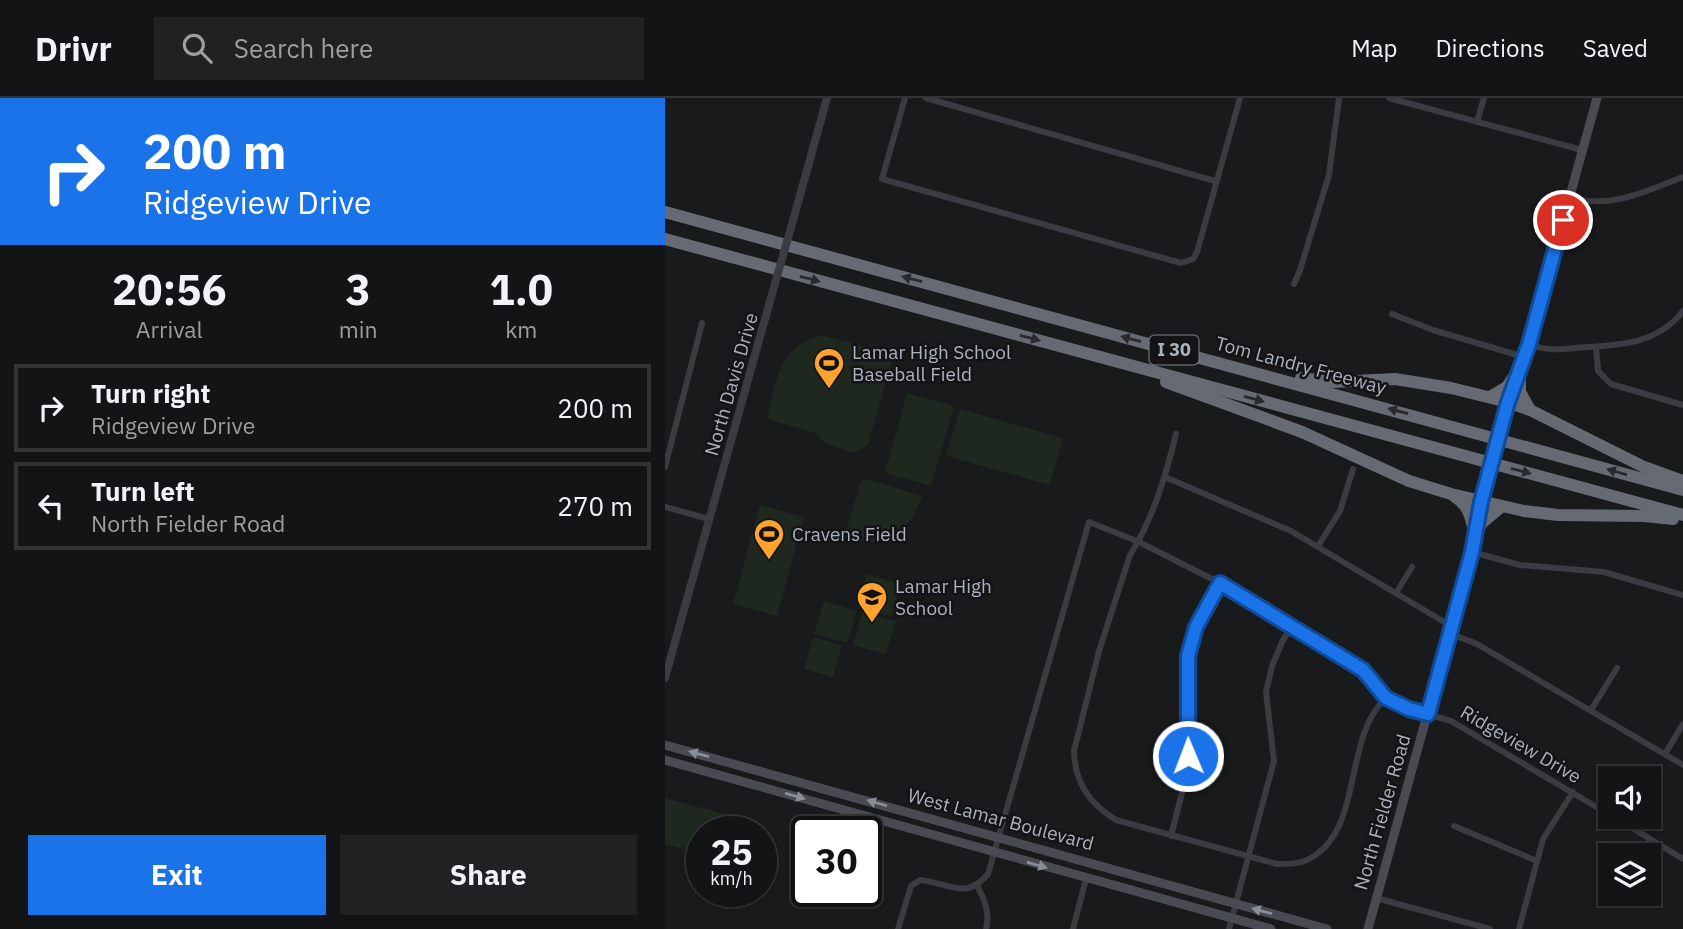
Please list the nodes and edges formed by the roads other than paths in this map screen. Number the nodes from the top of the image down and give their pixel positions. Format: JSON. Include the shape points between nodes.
{"nodes":[{"id":1,"x":827,"y":98,"type":"edge"},
{"id":2,"x":905,"y":98,"type":"edge"},
{"id":3,"x":926,"y":98,"type":"edge"},
{"id":4,"x":1240,"y":98,"type":"edge"},
{"id":5,"x":1339,"y":98,"type":"edge"},
{"id":6,"x":1389,"y":98,"type":"edge"},
{"id":7,"x":1484,"y":98,"type":"edge"},
{"id":8,"x":1597,"y":98,"type":"edge"},
{"id":9,"x":1477,"y":122,"type":"junction"},
{"id":10,"x":1582,"y":150,"type":"junction"},
{"id":11,"x":1683,"y":177,"type":"edge"},
{"id":12,"x":1215,"y":181,"type":"junction"},
{"id":13,"x":1570,"y":197,"type":"junction"},
{"id":14,"x":665,"y":212,"type":"edge"},
{"id":15,"x":665,"y":242,"type":"edge"},
{"id":16,"x":1294,"y":284,"type":"dead end"},
{"id":17,"x":1683,"y":311,"type":"edge"},
{"id":18,"x":1392,"y":314,"type":"dead end"},
{"id":19,"x":702,"y":323,"type":"dead end"},
{"id":20,"x":1529,"y":344,"type":"junction"},
{"id":21,"x":1597,"y":346,"type":"junction"},
{"id":22,"x":1070,"y":349,"type":"junction"},
{"id":23,"x":1189,"y":355,"type":"junction"},
{"id":24,"x":1522,"y":362,"type":"junction"},
{"id":25,"x":1490,"y":397,"type":"junction"},
{"id":26,"x":1508,"y":402,"type":"junction"},
{"id":27,"x":1683,"y":405,"type":"edge"},
{"id":28,"x":1530,"y":410,"type":"junction"},
{"id":29,"x":665,"y":426,"type":"edge"},
{"id":30,"x":674,"y":429,"type":"junction"},
{"id":31,"x":1176,"y":434,"type":"dead end"},
{"id":32,"x":665,"y":467,"type":"edge"},
{"id":33,"x":1353,"y":468,"type":"dead end"},
{"id":34,"x":1165,"y":477,"type":"junction"},
{"id":35,"x":1683,"y":481,"type":"edge"},
{"id":36,"x":1683,"y":490,"type":"edge"},
{"id":37,"x":1451,"y":494,"type":"junction"},
{"id":38,"x":1481,"y":502,"type":"junction"},
{"id":39,"x":1501,"y":506,"type":"junction"},
{"id":40,"x":665,"y":507,"type":"edge"},
{"id":41,"x":1683,"y":515,"type":"edge"},
{"id":42,"x":709,"y":519,"type":"junction"},
{"id":43,"x":1683,"y":520,"type":"edge"},
{"id":44,"x":1475,"y":534,"type":"junction"},
{"id":45,"x":1139,"y":542,"type":"junction"},
{"id":46,"x":1318,"y":546,"type":"junction"},
{"id":47,"x":1472,"y":552,"type":"junction"},
{"id":48,"x":1412,"y":566,"type":"dead end"},
{"id":49,"x":1220,"y":583,"type":"junction"},
{"id":50,"x":1396,"y":593,"type":"junction"},
{"id":51,"x":1683,"y":595,"type":"edge"},
{"id":52,"x":1292,"y":627,"type":"junction"},
{"id":53,"x":1450,"y":630,"type":"junction"},
{"id":54,"x":1617,"y":668,"type":"dead end"},
{"id":55,"x":665,"y":678,"type":"edge"},
{"id":56,"x":1386,"y":698,"type":"junction"},
{"id":57,"x":1591,"y":710,"type":"junction"},
{"id":58,"x":1428,"y":714,"type":"junction"},
{"id":59,"x":1683,"y":724,"type":"edge"},
{"id":60,"x":665,"y":745,"type":"edge"},
{"id":61,"x":1665,"y":754,"type":"junction"},
{"id":62,"x":665,"y":760,"type":"edge"},
{"id":63,"x":1683,"y":765,"type":"edge"},
{"id":64,"x":1573,"y":792,"type":"junction"},
{"id":65,"x":1598,"y":807,"type":"edge"},
{"id":66,"x":950,"y":824,"type":"junction"},
{"id":67,"x":1454,"y":826,"type":"dead end"},
{"id":68,"x":1633,"y":829,"type":"edge"},
{"id":69,"x":1171,"y":836,"type":"junction"},
{"id":70,"x":947,"y":837,"type":"junction"},
{"id":71,"x":997,"y":837,"type":"junction"},
{"id":72,"x":1650,"y":839,"type":"junction"},
{"id":73,"x":1648,"y":843,"type":"edge"},
{"id":74,"x":993,"y":852,"type":"junction"},
{"id":75,"x":1249,"y":858,"type":"junction"},
{"id":76,"x":1683,"y":859,"type":"edge"},
{"id":77,"x":1537,"y":860,"type":"junction"},
{"id":78,"x":1086,"y":879,"type":"junction"},
{"id":79,"x":977,"y":886,"type":"junction"},
{"id":80,"x":1376,"y":898,"type":"junction"},
{"id":81,"x":1235,"y":904,"type":"junction"},
{"id":82,"x":1231,"y":919,"type":"junction"},
{"id":83,"x":898,"y":929,"type":"edge"},
{"id":84,"x":985,"y":929,"type":"edge"},
{"id":85,"x":1073,"y":929,"type":"edge"},
{"id":86,"x":1229,"y":929,"type":"edge"},
{"id":87,"x":1271,"y":929,"type":"edge"},
{"id":88,"x":1327,"y":929,"type":"edge"},
{"id":89,"x":1368,"y":929,"type":"edge"},
{"id":90,"x":1490,"y":929,"type":"edge"},
{"id":91,"x":1519,"y":929,"type":"edge"}],
"edges":[{"from":1,"to":42,"type":"street","name":"North Davis Drive","bridge":true},
{"from":2,"to":12,"type":"street","via":[[882,179],[1181,263],[1189,262],[1197,252]]},
{"from":3,"to":12,"type":"street"},
{"from":4,"to":12,"type":"street"},
{"from":5,"to":16,"type":"street","via":[[1329,175]]},
{"from":6,"to":9,"type":"street"},
{"from":7,"to":9,"type":"street"},
{"from":8,"to":10,"type":"main road","name":"North Fielder Road"},
{"from":9,"to":10,"type":"street"},
{"from":10,"to":13,"type":"main road","name":"North Fielder Road"},
{"from":11,"to":13,"type":"street","via":[[1608,202]]},
{"from":13,"to":20,"type":"main road","name":"North Fielder Road"},
{"from":23,"to":14,"type":"highway","name":"Tom Landry Freeway","number":"I 30","one_way":true},
{"from":15,"to":22,"type":"highway","number":"I 30","one_way":true},
{"from":17,"to":21,"type":"street","via":[[1652,337]]},
{"from":18,"to":24,"type":"street"},
{"from":19,"to":30,"type":"street"},
{"from":20,"to":21,"type":"street","via":[[1559,351]]},
{"from":20,"to":24,"type":"main road","name":"North Fielder Road"},
{"from":21,"to":27,"type":"street","via":[[1598,371],[1611,384]]},
{"from":22,"to":37,"type":"highway","via":[[1301,432],[1409,481]]},
{"from":22,"to":41,"type":"highway","number":"I 30","one_way":true},
{"from":23,"to":25,"type":"highway","via":[[1292,377],[1334,382],[1395,379]]},
{"from":36,"to":23,"type":"highway","name":"Tom Landry Freeway","number":"I 30","one_way":true},
{"from":24,"to":25,"type":"highway","via":[[1507,387]]},
{"from":24,"to":26,"type":"main road","name":"North Fielder Road"},
{"from":24,"to":28,"type":"highway","via":[[1520,392]]},
{"from":25,"to":26,"type":"highway"},
{"from":26,"to":28,"type":"highway"},
{"from":26,"to":38,"type":"main road","name":"North Fielder Road","bridge":true},
{"from":28,"to":35,"type":"highway","via":[[1644,467]]},
{"from":29,"to":30,"type":"street"},
{"from":30,"to":32,"type":"street"},
{"from":31,"to":34,"type":"street"},
{"from":33,"to":46,"type":"street","via":[[1340,511]]},
{"from":34,"to":45,"type":"street"},
{"from":34,"to":46,"type":"street"},
{"from":37,"to":38,"type":"highway"},
{"from":37,"to":44,"type":"highway","via":[[1464,502]]},
{"from":38,"to":39,"type":"highway"},
{"from":38,"to":44,"type":"main road","name":"North Fielder Road"},
{"from":39,"to":43,"type":"highway","via":[[1558,514]]},
{"from":39,"to":44,"type":"highway"},
{"from":40,"to":42,"type":"street"},
{"from":42,"to":55,"type":"street","name":"North Davis Drive"},
{"from":44,"to":47,"type":"main road","name":"North Fielder Road"},
{"from":45,"to":49,"type":"street","name":"Ridgeview Drive"},
{"from":45,"to":69,"type":"street","via":[[1130,555],[1099,651],[1076,740],[1075,764],[1082,788],[1104,812]]},
{"from":45,"to":71,"type":"street","name":"Ridgeview Drive","via":[[1089,522]]},
{"from":46,"to":50,"type":"street"},
{"from":47,"to":51,"type":"street","via":[[1520,565],[1604,572]]},
{"from":47,"to":53,"type":"main road","name":"North Fielder Road"},
{"from":48,"to":50,"type":"street"},
{"from":49,"to":52,"type":"street","name":"Ridgeview Drive"},
{"from":49,"to":69,"type":"street","via":[[1196,627],[1188,656],[1188,756]]},
{"from":50,"to":53,"type":"street"},
{"from":52,"to":56,"type":"street","name":"Ridgeview Drive","via":[[1363,670]]},
{"from":52,"to":75,"type":"street","via":[[1272,666],[1266,692],[1274,761]]},
{"from":53,"to":57,"type":"street"},
{"from":53,"to":58,"type":"main road","name":"North Fielder Road"},
{"from":54,"to":57,"type":"street"},
{"from":56,"to":58,"type":"street","name":"Ridgeview Drive"},
{"from":56,"to":75,"type":"street","via":[[1368,723],[1333,837],[1301,863]]},
{"from":57,"to":61,"type":"street"},
{"from":58,"to":64,"type":"street","name":"Ridgeview Drive","via":[[1451,721]]},
{"from":58,"to":80,"type":"main road","name":"North Fielder Road"},
{"from":59,"to":61,"type":"street"},
{"from":66,"to":60,"type":"main road","name":"West Lamar Boulevard","one_way":true},
{"from":61,"to":63,"type":"street"},
{"from":62,"to":70,"type":"main road","name":"West Lamar Boulevard","one_way":true},
{"from":64,"to":65,"type":"street","name":"Ridgeview Drive"},
{"from":64,"to":77,"type":"street","via":[[1543,839]]},
{"from":66,"to":70,"type":"main road"},
{"from":66,"to":71,"type":"main road","name":"West Lamar Boulevard"},
{"from":67,"to":77,"type":"street"},
{"from":68,"to":72,"type":"street","name":"Ridgeview Drive"},
{"from":69,"to":75,"type":"street"},
{"from":70,"to":74,"type":"main road","name":"West Lamar Boulevard"},
{"from":71,"to":74,"type":"street"},
{"from":71,"to":81,"type":"main road","name":"West Lamar Boulevard"},
{"from":72,"to":73,"type":"street"},
{"from":72,"to":76,"type":"street","name":"Ridgeview Drive"},
{"from":74,"to":78,"type":"main road","name":"West Lamar Boulevard","one_way":true},
{"from":74,"to":79,"type":"street","via":[[988,874]]},
{"from":75,"to":81,"type":"street"},
{"from":77,"to":91,"type":"street"},
{"from":78,"to":82,"type":"main road","name":"West Lamar Boulevard"},
{"from":78,"to":85,"type":"street"},
{"from":79,"to":83,"type":"street","via":[[964,889],[920,880],[911,886]]},
{"from":79,"to":84,"type":"street","via":[[985,901]]},
{"from":80,"to":89,"type":"main road","name":"North Fielder Road"},
{"from":80,"to":90,"type":"street"},
{"from":81,"to":82,"type":"street"},
{"from":88,"to":81,"type":"main road","name":"West Lamar Boulevard","one_way":true},
{"from":82,"to":86,"type":"street"},
{"from":82,"to":87,"type":"main road","name":"West Lamar Boulevard"}]}
